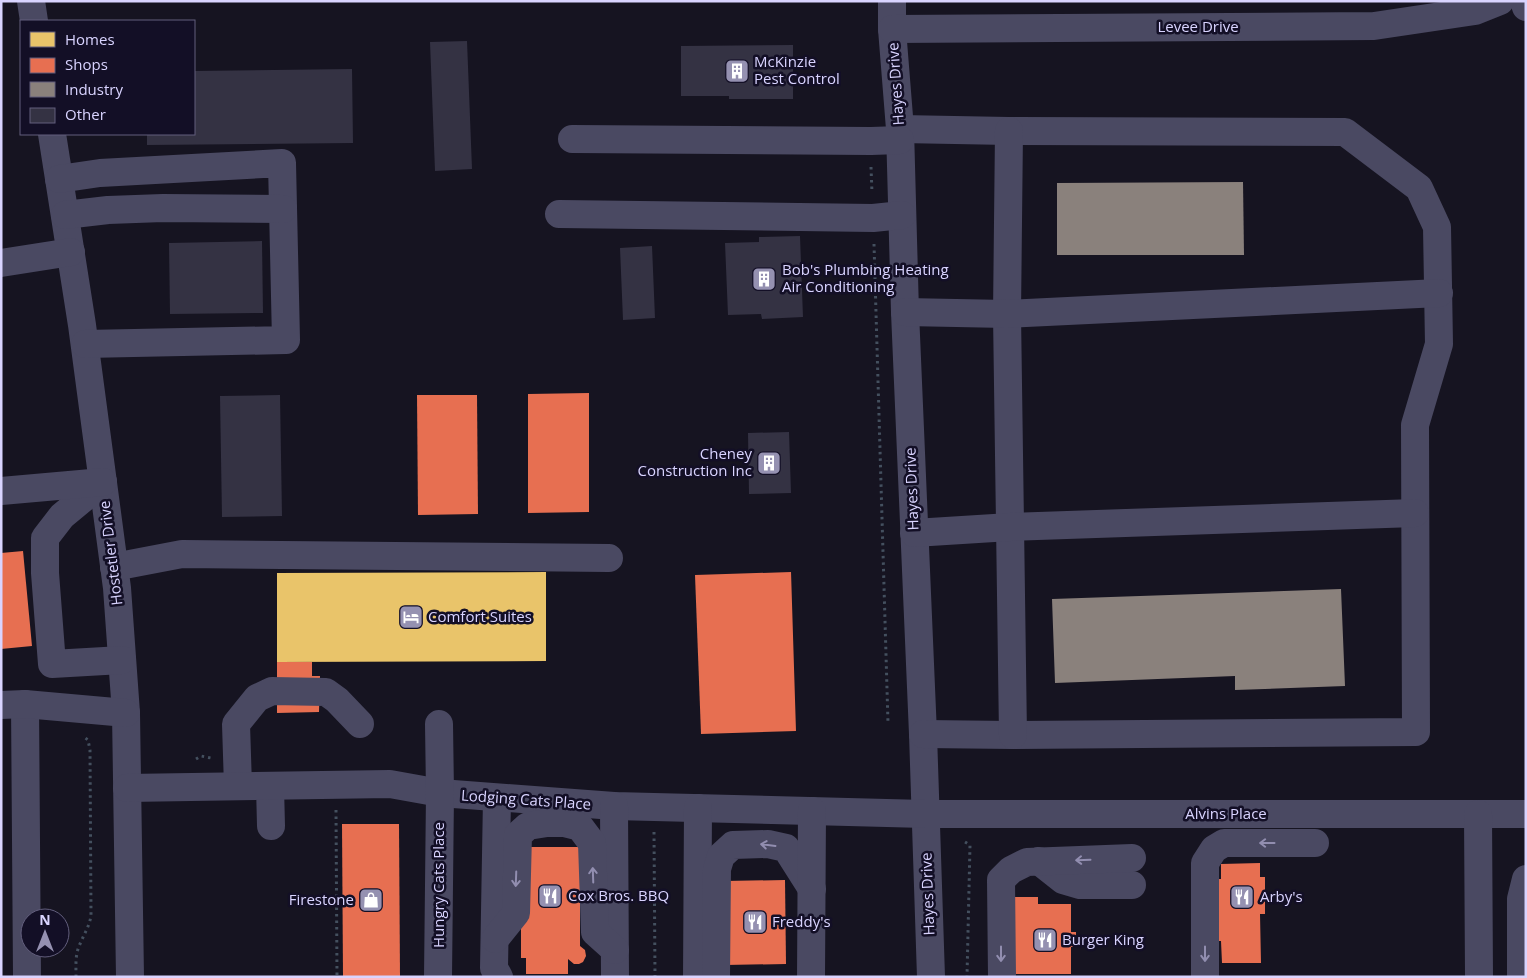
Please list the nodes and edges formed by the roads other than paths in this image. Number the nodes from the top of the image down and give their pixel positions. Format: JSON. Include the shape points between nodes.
{"nodes":[{"id":1,"x":30,"y":1,"type":"edge"},
{"id":2,"x":892,"y":1,"type":"edge"},
{"id":3,"x":1500,"y":1,"type":"edge"},
{"id":4,"x":1524,"y":1,"type":"edge"},
{"id":5,"x":1526,"y":7,"type":"edge"},
{"id":6,"x":34,"y":20,"type":"edge"},
{"id":7,"x":892,"y":29,"type":"junction"},
{"id":8,"x":1009,"y":131,"type":"junction"},
{"id":9,"x":900,"y":134,"type":"junction"},
{"id":10,"x":52,"y":135,"type":"edge"},
{"id":11,"x":572,"y":139,"type":"dead end"},
{"id":12,"x":59,"y":179,"type":"junction"},
{"id":13,"x":283,"y":209,"type":"junction"},
{"id":14,"x":560,"y":214,"type":"dead end"},
{"id":15,"x":64,"y":215,"type":"junction"},
{"id":16,"x":902,"y":216,"type":"junction"},
{"id":17,"x":71,"y":252,"type":"junction"},
{"id":18,"x":1,"y":263,"type":"edge"},
{"id":19,"x":1439,"y":293,"type":"junction"},
{"id":20,"x":905,"y":312,"type":"junction"},
{"id":21,"x":1007,"y":314,"type":"junction"},
{"id":22,"x":85,"y":344,"type":"junction"},
{"id":23,"x":103,"y":482,"type":"junction"},
{"id":24,"x":1,"y":491,"type":"edge"},
{"id":25,"x":1415,"y":513,"type":"junction"},
{"id":26,"x":1010,"y":526,"type":"junction"},
{"id":27,"x":914,"y":533,"type":"junction"},
{"id":28,"x":609,"y":558,"type":"dead end"},
{"id":29,"x":114,"y":567,"type":"junction"},
{"id":30,"x":122,"y":660,"type":"junction"},
{"id":31,"x":13,"y":705,"type":"edge"},
{"id":32,"x":126,"y":713,"type":"junction"},
{"id":33,"x":360,"y":724,"type":"dead end"},
{"id":34,"x":439,"y":724,"type":"dead end"},
{"id":35,"x":923,"y":734,"type":"junction"},
{"id":36,"x":1013,"y":735,"type":"junction"},
{"id":37,"x":13,"y":771,"type":"edge"},
{"id":38,"x":238,"y":786,"type":"junction"},
{"id":39,"x":270,"y":786,"type":"junction"},
{"id":40,"x":127,"y":788,"type":"junction"},
{"id":41,"x":440,"y":793,"type":"junction"},
{"id":42,"x":496,"y":798,"type":"junction"},
{"id":43,"x":614,"y":806,"type":"junction"},
{"id":44,"x":698,"y":808,"type":"junction"},
{"id":45,"x":812,"y":811,"type":"junction"},
{"id":46,"x":926,"y":814,"type":"junction"},
{"id":47,"x":1478,"y":814,"type":"junction"},
{"id":48,"x":1526,"y":814,"type":"edge"},
{"id":49,"x":272,"y":826,"type":"dead end"},
{"id":50,"x":1315,"y":843,"type":"dead end"},
{"id":51,"x":1132,"y":858,"type":"dead end"},
{"id":52,"x":1039,"y":861,"type":"junction"},
{"id":53,"x":1526,"y":879,"type":"edge"},
{"id":54,"x":1132,"y":886,"type":"dead end"},
{"id":55,"x":812,"y":889,"type":"junction"},
{"id":56,"x":494,"y":939,"type":"junction"},
{"id":57,"x":615,"y":950,"type":"junction"},
{"id":58,"x":26,"y":977,"type":"edge"},
{"id":59,"x":130,"y":977,"type":"edge"},
{"id":60,"x":438,"y":977,"type":"edge"},
{"id":61,"x":498,"y":977,"type":"edge"},
{"id":62,"x":615,"y":977,"type":"edge"},
{"id":63,"x":696,"y":977,"type":"edge"},
{"id":64,"x":716,"y":977,"type":"edge"},
{"id":65,"x":811,"y":977,"type":"edge"},
{"id":66,"x":931,"y":977,"type":"edge"},
{"id":67,"x":1002,"y":977,"type":"edge"},
{"id":68,"x":1205,"y":977,"type":"edge"},
{"id":69,"x":1479,"y":977,"type":"edge"},
{"id":70,"x":1521,"y":977,"type":"edge"}],
"edges":[{"from":1,"to":6,"type":"street"},
{"from":2,"to":7,"type":"street","name":"Hayes Drive"},
{"from":3,"to":7,"type":"street","name":"Levee Drive","via":[[1475,11],[1374,26]]},
{"from":4,"to":5,"type":"street"},
{"from":7,"to":9,"type":"street","name":"Hayes Drive"},
{"from":8,"to":9,"type":"street"},
{"from":8,"to":19,"type":"street","via":[[1345,132],[1419,188],[1437,228]]},
{"from":8,"to":21,"type":"street"},
{"from":9,"to":11,"type":"street","via":[[871,141]]},
{"from":9,"to":16,"type":"street","name":"Hayes Drive"},
{"from":10,"to":12,"type":"street","name":"Hostetler Drive"},
{"from":12,"to":13,"type":"street","via":[[100,173],[282,162]]},
{"from":12,"to":15,"type":"street","name":"Hostetler Drive"},
{"from":13,"to":15,"type":"street","via":[[154,208]]},
{"from":13,"to":22,"type":"street","via":[[286,340]]},
{"from":14,"to":16,"type":"street"},
{"from":15,"to":17,"type":"street","name":"Hostetler Drive"},
{"from":16,"to":20,"type":"street","name":"Hayes Drive"},
{"from":17,"to":18,"type":"street"},
{"from":17,"to":22,"type":"street","name":"Hostetler Drive"},
{"from":19,"to":21,"type":"street"},
{"from":19,"to":25,"type":"street","via":[[1439,344],[1415,425]]},
{"from":20,"to":21,"type":"street"},
{"from":20,"to":27,"type":"street","name":"Hayes Drive"},
{"from":21,"to":26,"type":"street"},
{"from":22,"to":23,"type":"street","name":"Hostetler Drive"},
{"from":23,"to":24,"type":"street"},
{"from":23,"to":29,"type":"street","name":"Hostetler Drive"},
{"from":23,"to":30,"type":"street","via":[[62,516],[46,538],[52,664]]},
{"from":25,"to":26,"type":"street"},
{"from":25,"to":36,"type":"street","via":[[1416,732]]},
{"from":26,"to":27,"type":"street"},
{"from":26,"to":36,"type":"street"},
{"from":27,"to":35,"type":"street","name":"Hayes Drive"},
{"from":28,"to":29,"type":"street","via":[[182,554]]},
{"from":29,"to":30,"type":"street","name":"Hostetler Drive"},
{"from":30,"to":32,"type":"street","name":"Hostetler Drive"},
{"from":31,"to":32,"type":"street"},
{"from":31,"to":37,"type":"street"},
{"from":32,"to":40,"type":"street","name":"Hostetler Drive"},
{"from":33,"to":38,"type":"street","via":[[326,692],[272,690],[257,698],[236,724]]},
{"from":34,"to":41,"type":"street","name":"Hungry Cats Place"},
{"from":35,"to":36,"type":"street"},
{"from":35,"to":46,"type":"street","name":"Hayes Drive"},
{"from":37,"to":58,"type":"street"},
{"from":38,"to":39,"type":"street","name":"Lodging Cats Place"},
{"from":38,"to":40,"type":"street","name":"Lodging Cats Place"},
{"from":39,"to":41,"type":"street","name":"Lodging Cats Place","via":[[390,784]]},
{"from":39,"to":49,"type":"street"},
{"from":40,"to":59,"type":"street","name":"Hostetler Drive"},
{"from":41,"to":42,"type":"street","name":"Lodging Cats Place"},
{"from":41,"to":60,"type":"street","name":"Hungry Cats Place"},
{"from":42,"to":43,"type":"street","name":"Lodging Cats Place"},
{"from":42,"to":56,"type":"street"},
{"from":43,"to":44,"type":"street","name":"Lodging Cats Place"},
{"from":43,"to":57,"type":"street"},
{"from":44,"to":45,"type":"street","name":"Lodging Cats Place"},
{"from":44,"to":63,"type":"street"},
{"from":45,"to":46,"type":"street","name":"Lodging Cats Place"},
{"from":45,"to":55,"type":"street"},
{"from":46,"to":47,"type":"street","name":"Alvins Place"},
{"from":46,"to":66,"type":"street","name":"Hayes Drive"},
{"from":47,"to":48,"type":"street","name":"Alvins Place"},
{"from":47,"to":69,"type":"street"},
{"from":50,"to":68,"type":"street","one_way":true,"via":[[1224,843],[1214,849],[1205,863]]},
{"from":51,"to":52,"type":"street","one_way":true},
{"from":52,"to":54,"type":"street","via":[[1063,880],[1080,886]]},
{"from":52,"to":67,"type":"street","one_way":true,"via":[[1027,862],[1010,870],[1002,880]]},
{"from":53,"to":70,"type":"street","via":[[1521,899]]},
{"from":55,"to":64,"type":"street","one_way":true,"via":[[786,848],[768,844],[733,845],[721,856],[717,869]]},
{"from":55,"to":65,"type":"street"},
{"from":57,"to":56,"type":"street","one_way":true,"via":[[595,932],[592,843],[580,827],[564,823],[528,826],[518,835],[516,913]]},
{"from":56,"to":61,"type":"street","via":[[494,968]]},
{"from":57,"to":62,"type":"street"}]}
